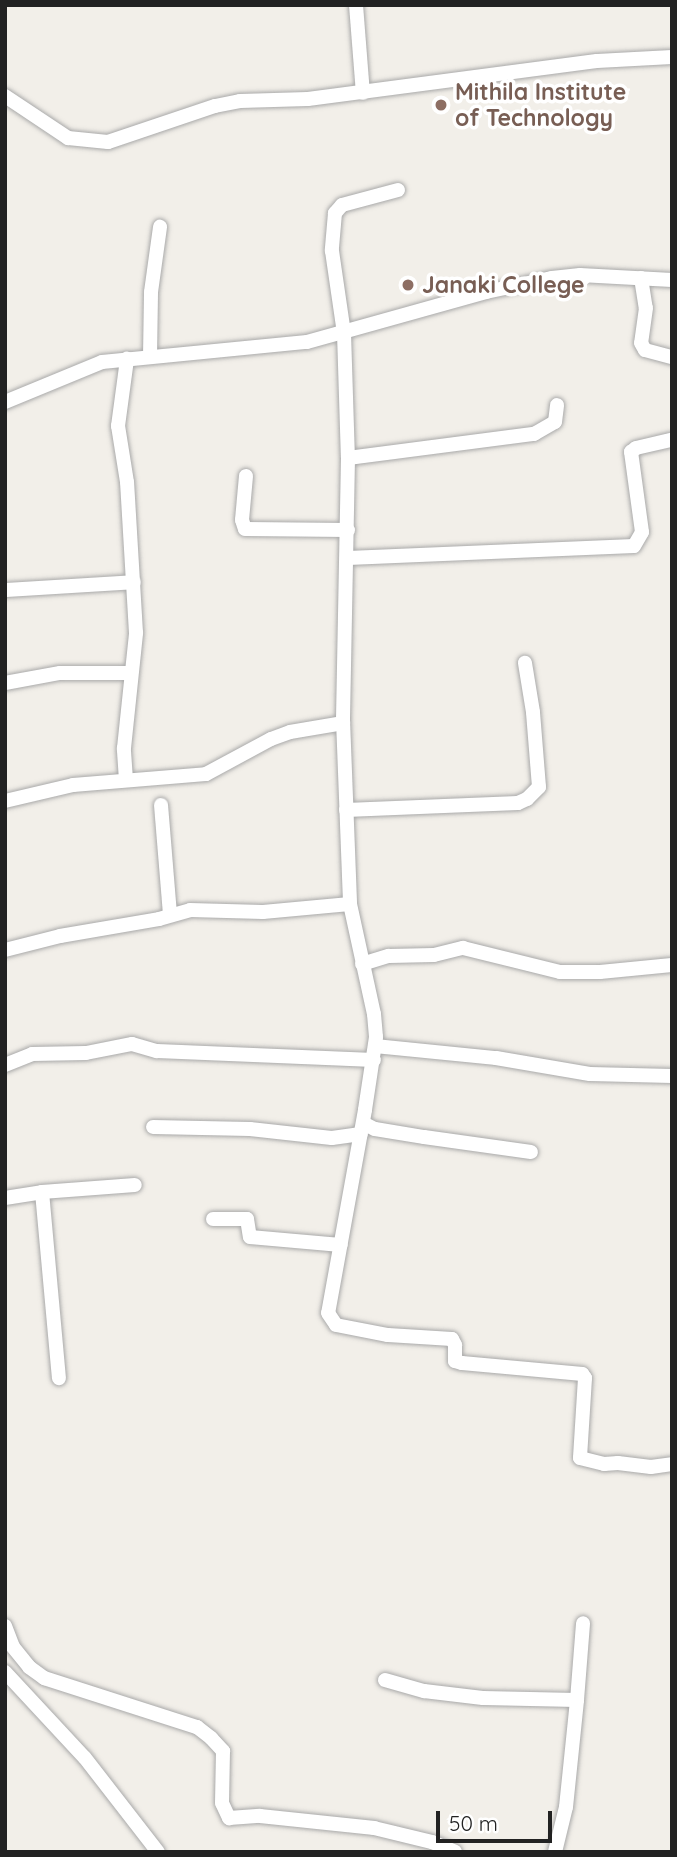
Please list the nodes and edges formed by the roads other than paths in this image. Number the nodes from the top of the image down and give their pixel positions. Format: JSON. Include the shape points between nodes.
{"nodes":[{"id":1,"x":356,"y":5,"type":"edge"},
{"id":2,"x":672,"y":57,"type":"edge"},
{"id":3,"x":363,"y":93,"type":"junction"},
{"id":4,"x":5,"y":96,"type":"edge"},
{"id":5,"x":398,"y":190,"type":"dead end"},
{"id":6,"x":160,"y":227,"type":"dead end"},
{"id":7,"x":641,"y":278,"type":"junction"},
{"id":8,"x":672,"y":281,"type":"edge"},
{"id":9,"x":344,"y":333,"type":"junction"},
{"id":10,"x":150,"y":357,"type":"junction"},
{"id":11,"x":672,"y":357,"type":"edge"},
{"id":12,"x":127,"y":359,"type":"junction"},
{"id":13,"x":5,"y":402,"type":"edge"},
{"id":14,"x":556,"y":405,"type":"dead end"},
{"id":15,"x":672,"y":440,"type":"edge"},
{"id":16,"x":348,"y":458,"type":"junction"},
{"id":17,"x":246,"y":476,"type":"dead end"},
{"id":18,"x":348,"y":530,"type":"junction"},
{"id":19,"x":348,"y":558,"type":"junction"},
{"id":20,"x":134,"y":582,"type":"junction"},
{"id":21,"x":5,"y":590,"type":"edge"},
{"id":22,"x":525,"y":663,"type":"dead end"},
{"id":23,"x":131,"y":673,"type":"junction"},
{"id":24,"x":5,"y":683,"type":"edge"},
{"id":25,"x":343,"y":723,"type":"junction"},
{"id":26,"x":126,"y":780,"type":"junction"},
{"id":27,"x":5,"y":802,"type":"edge"},
{"id":28,"x":161,"y":805,"type":"dead end"},
{"id":29,"x":346,"y":810,"type":"junction"},
{"id":30,"x":350,"y":904,"type":"junction"},
{"id":31,"x":170,"y":915,"type":"junction"},
{"id":32,"x":5,"y":950,"type":"edge"},
{"id":33,"x":362,"y":964,"type":"junction"},
{"id":34,"x":672,"y":965,"type":"edge"},
{"id":35,"x":374,"y":1053,"type":"junction"},
{"id":36,"x":5,"y":1065,"type":"edge"},
{"id":37,"x":672,"y":1076,"type":"edge"},
{"id":38,"x":153,"y":1127,"type":"dead end"},
{"id":39,"x":362,"y":1128,"type":"junction"},
{"id":40,"x":531,"y":1152,"type":"dead end"},
{"id":41,"x":135,"y":1185,"type":"dead end"},
{"id":42,"x":42,"y":1192,"type":"junction"},
{"id":43,"x":5,"y":1198,"type":"edge"},
{"id":44,"x":213,"y":1219,"type":"dead end"},
{"id":45,"x":341,"y":1245,"type":"junction"},
{"id":46,"x":59,"y":1378,"type":"dead end"},
{"id":47,"x":672,"y":1464,"type":"edge"},
{"id":48,"x":583,"y":1623,"type":"dead end"},
{"id":49,"x":5,"y":1626,"type":"edge"},
{"id":50,"x":29,"y":1667,"type":"junction"},
{"id":51,"x":8,"y":1675,"type":"edge"},
{"id":52,"x":385,"y":1680,"type":"dead end"},
{"id":53,"x":577,"y":1700,"type":"junction"},
{"id":54,"x":158,"y":1852,"type":"edge"},
{"id":55,"x":454,"y":1852,"type":"edge"},
{"id":56,"x":555,"y":1852,"type":"edge"}],
"edges":[{"from":1,"to":3,"type":"street"},
{"from":2,"to":3,"type":"street","via":[[597,61]]},
{"from":3,"to":4,"type":"street","via":[[228,103],[143,133],[95,143],[68,138]]},
{"from":5,"to":9,"type":"street","via":[[346,204],[335,213],[332,251]]},
{"from":6,"to":10,"type":"street","via":[[151,292]]},
{"from":7,"to":8,"type":"street"},
{"from":7,"to":9,"type":"street","via":[[552,278]]},
{"from":7,"to":11,"type":"street","via":[[646,308],[641,343],[645,350]]},
{"from":9,"to":10,"type":"street","via":[[269,348]]},
{"from":9,"to":16,"type":"street"},
{"from":10,"to":12,"type":"street"},
{"from":12,"to":13,"type":"street","via":[[102,362]]},
{"from":12,"to":20,"type":"street","via":[[118,426]]},
{"from":14,"to":16,"type":"street","via":[[555,422],[534,434]]},
{"from":15,"to":19,"type":"street","via":[[631,452],[642,533],[634,545]]},
{"from":16,"to":18,"type":"street"},
{"from":17,"to":18,"type":"street","via":[[245,529]]},
{"from":18,"to":19,"type":"street"},
{"from":19,"to":25,"type":"street"},
{"from":20,"to":21,"type":"street"},
{"from":20,"to":23,"type":"street","via":[[136,633]]},
{"from":22,"to":29,"type":"street","via":[[539,787],[527,799]]},
{"from":23,"to":24,"type":"street","via":[[60,673]]},
{"from":23,"to":26,"type":"street"},
{"from":25,"to":26,"type":"street","via":[[280,736],[206,774]]},
{"from":25,"to":29,"type":"street"},
{"from":26,"to":27,"type":"street","via":[[73,785]]},
{"from":28,"to":31,"type":"street"},
{"from":29,"to":30,"type":"street"},
{"from":30,"to":31,"type":"street","via":[[263,912],[190,910]]},
{"from":30,"to":33,"type":"street"},
{"from":31,"to":32,"type":"street"},
{"from":33,"to":34,"type":"street","via":[[388,956],[433,955],[463,948],[560,972]]},
{"from":33,"to":35,"type":"street","via":[[374,1014]]},
{"from":35,"to":36,"type":"street","via":[[157,1051],[132,1044],[86,1053],[32,1054]]},
{"from":35,"to":37,"type":"street","via":[[496,1058],[590,1074]]},
{"from":35,"to":39,"type":"street"},
{"from":38,"to":39,"type":"street","via":[[275,1130],[332,1138]]},
{"from":39,"to":40,"type":"street"},
{"from":39,"to":45,"type":"street"},
{"from":41,"to":42,"type":"street"},
{"from":42,"to":43,"type":"street"},
{"from":42,"to":46,"type":"street"},
{"from":44,"to":45,"type":"street","via":[[247,1219],[250,1237]]},
{"from":45,"to":47,"type":"street","via":[[328,1313],[336,1325],[388,1335],[452,1339],[455,1361],[462,1363],[582,1374],[580,1458],[604,1464]]},
{"from":48,"to":53,"type":"street"},
{"from":49,"to":50,"type":"street","via":[[13,1647]]},
{"from":50,"to":51,"type":"street"},
{"from":50,"to":55,"type":"street","via":[[44,1678],[197,1727],[223,1751],[222,1803],[229,1818],[260,1816],[374,1828]]},
{"from":51,"to":54,"type":"street","via":[[85,1758]]},
{"from":52,"to":53,"type":"street","via":[[436,1693]]},
{"from":53,"to":56,"type":"street","via":[[566,1807]]}]}
